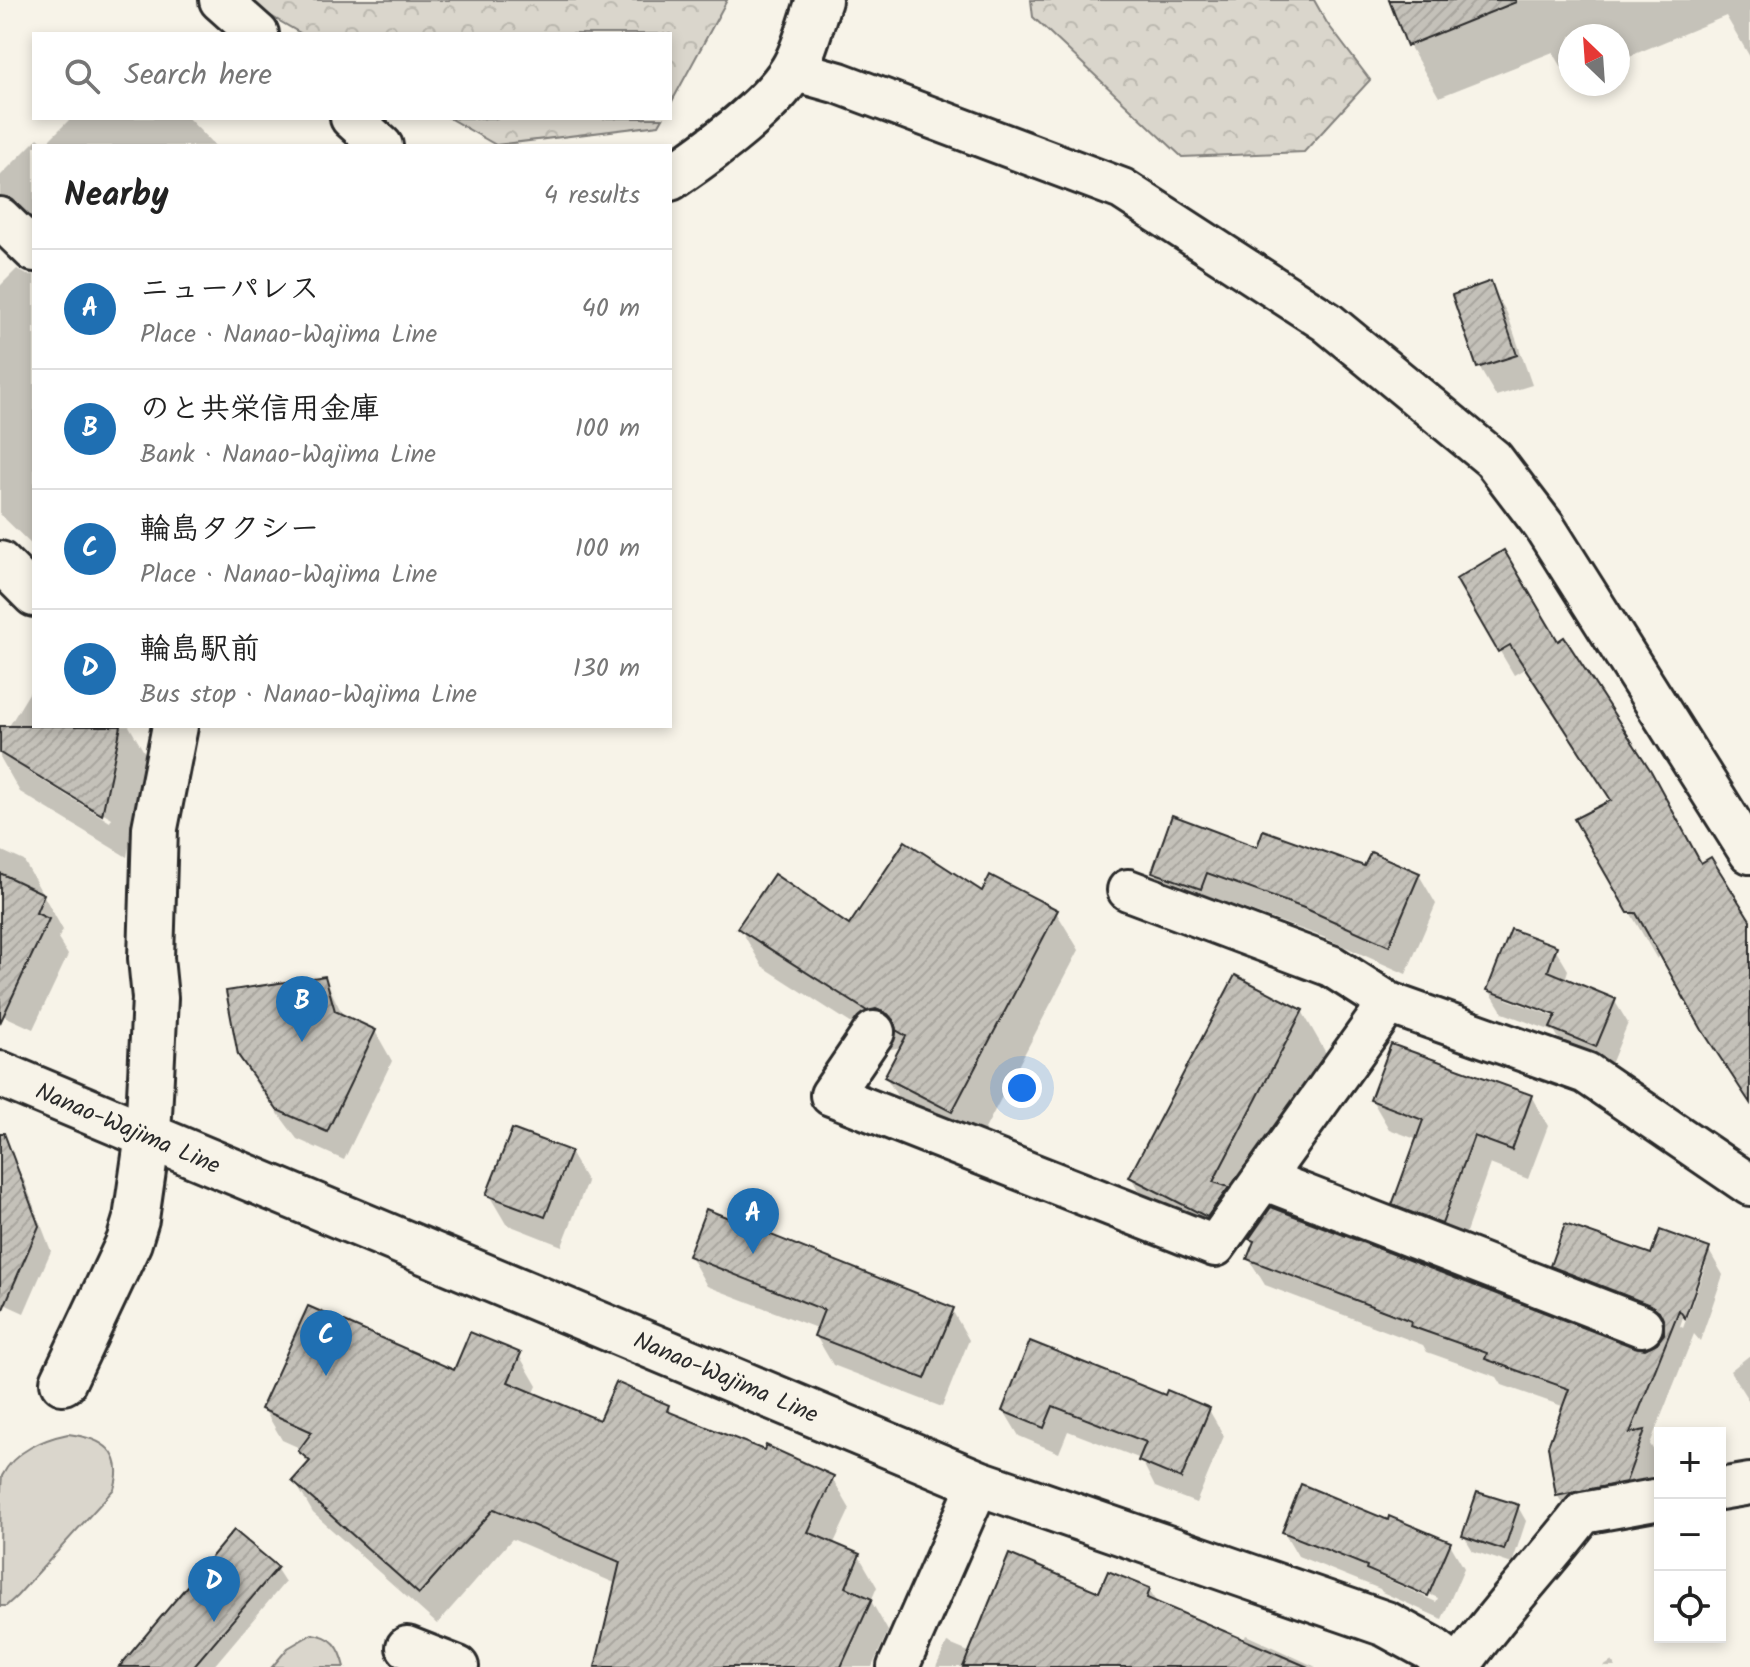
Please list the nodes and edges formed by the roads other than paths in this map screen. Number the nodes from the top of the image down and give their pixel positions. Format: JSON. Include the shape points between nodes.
{"nodes":[{"id":1,"x":220,"y":0,"type":"edge"},
{"id":2,"x":819,"y":0,"type":"edge"},
{"id":3,"x":256,"y":32,"type":"edge"},
{"id":4,"x":793,"y":70,"type":"junction"},
{"id":5,"x":353,"y":120,"type":"edge"},
{"id":6,"x":380,"y":144,"type":"edge"},
{"id":7,"x":672,"y":177,"type":"edge"},
{"id":8,"x":0,"y":218,"type":"edge"},
{"id":9,"x":32,"y":249,"type":"edge"},
{"id":10,"x":0,"y":562,"type":"edge"},
{"id":11,"x":32,"y":594,"type":"edge"},
{"id":12,"x":175,"y":728,"type":"edge"},
{"id":13,"x":1750,"y":853,"type":"edge"},
{"id":14,"x":1128,"y":890,"type":"dead end"},
{"id":15,"x":1389,"y":1003,"type":"junction"},
{"id":16,"x":874,"y":1032,"type":"dead end"},
{"id":17,"x":0,"y":1074,"type":"edge"},
{"id":18,"x":148,"y":1135,"type":"junction"},
{"id":19,"x":1263,"y":1179,"type":"junction"},
{"id":20,"x":1750,"y":1185,"type":"edge"},
{"id":21,"x":1642,"y":1326,"type":"dead end"},
{"id":22,"x":63,"y":1382,"type":"dead end"},
{"id":23,"x":979,"y":1483,"type":"junction"},
{"id":24,"x":1750,"y":1484,"type":"edge"},
{"id":25,"x":1726,"y":1488,"type":"edge"},
{"id":26,"x":1654,"y":1500,"type":"edge"},
{"id":27,"x":407,"y":1647,"type":"dead end"},
{"id":28,"x":458,"y":1667,"type":"edge"},
{"id":29,"x":898,"y":1667,"type":"edge"},
{"id":30,"x":1457,"y":1667,"type":"edge"}],
"edges":[{"from":1,"to":3,"type":"street"},
{"from":2,"to":4,"type":"main road"},
{"from":4,"to":7,"type":"main road","via":[[759,109]]},
{"from":4,"to":13,"type":"street","via":[[1122,189],[1339,332],[1493,459],[1544,526]]},
{"from":5,"to":6,"type":"street"},
{"from":8,"to":9,"type":"street"},
{"from":10,"to":11,"type":"street"},
{"from":12,"to":18,"type":"main road","via":[[155,828]]},
{"from":14,"to":15,"type":"street","via":[[1331,966]]},
{"from":15,"to":19,"type":"street"},
{"from":15,"to":20,"type":"street","via":[[1586,1073]]},
{"from":16,"to":19,"type":"street","via":[[831,1095],[1215,1246]]},
{"from":17,"to":18,"type":"main road","name":"Nanao-Wajima Line"},
{"from":18,"to":22,"type":"main road","via":[[129,1242]]},
{"from":18,"to":23,"type":"main road","name":"Nanao-Wajima Line"},
{"from":19,"to":21,"type":"street"},
{"from":23,"to":29,"type":"street"},
{"from":23,"to":30,"type":"main road","name":"Nanao-Wajima Line","via":[[1386,1624]]},
{"from":24,"to":25,"type":"street"},
{"from":26,"to":30,"type":"street","via":[[1583,1513]]},
{"from":27,"to":28,"type":"street"}]}
